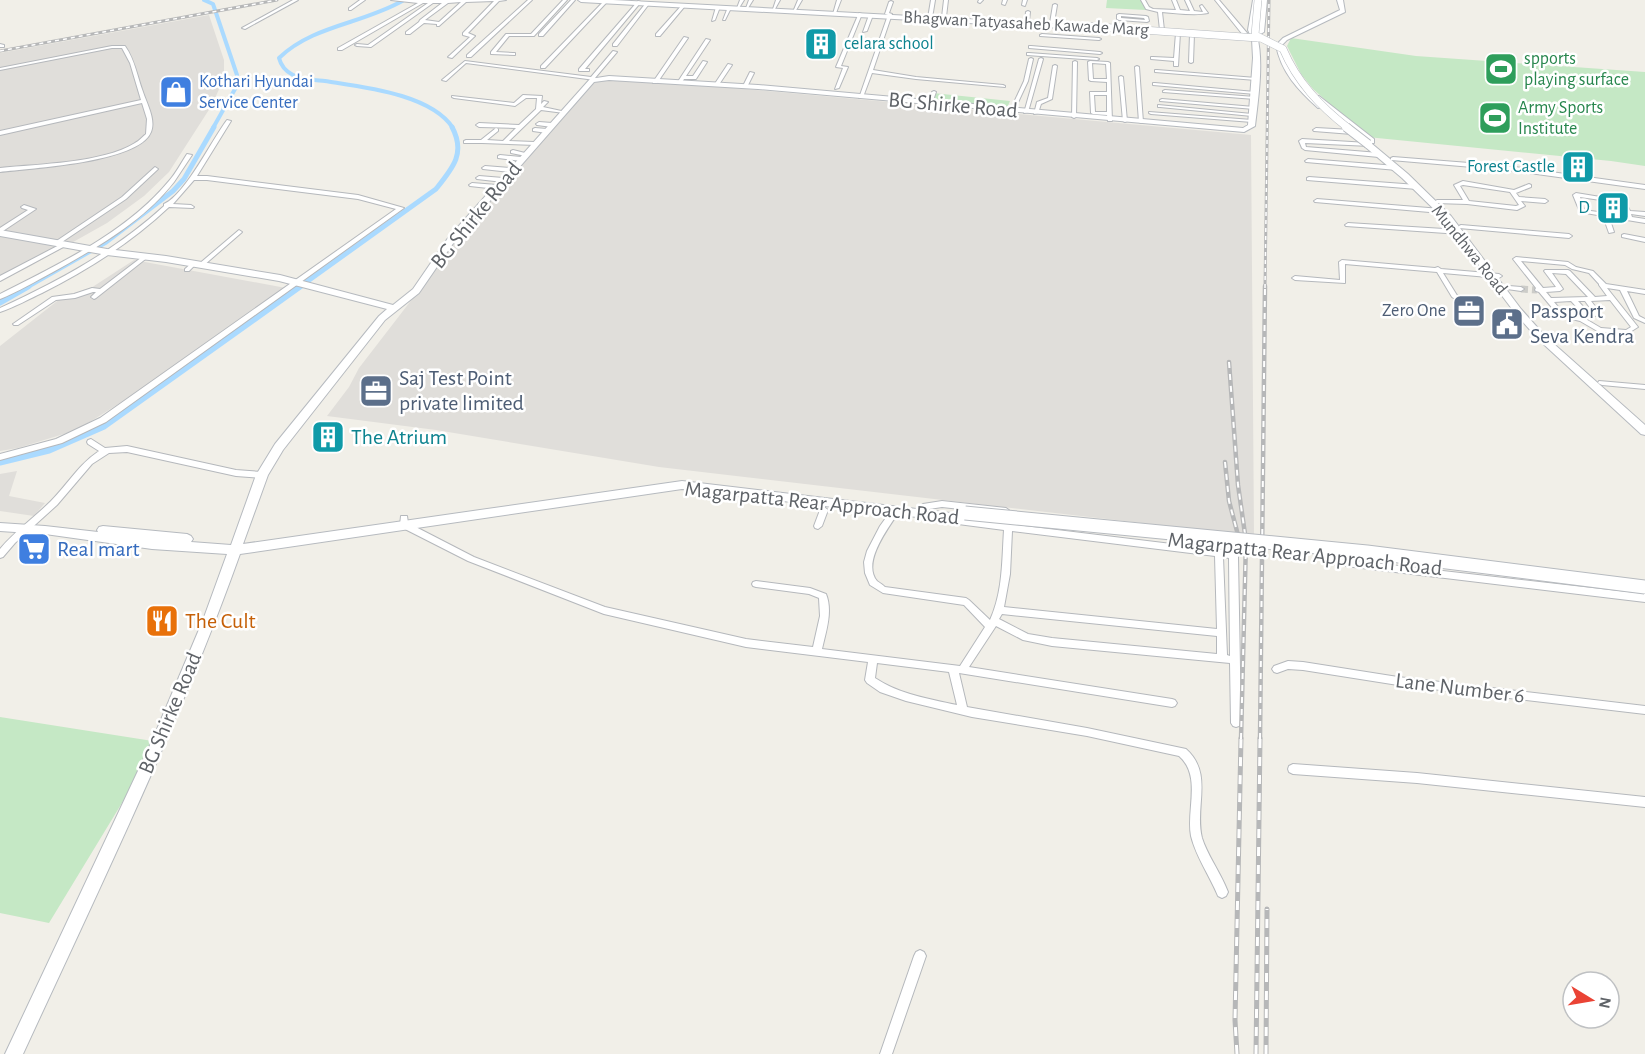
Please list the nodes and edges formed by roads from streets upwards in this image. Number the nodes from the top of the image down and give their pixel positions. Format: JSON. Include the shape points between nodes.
{"nodes":[{"id":1,"x":296,"y":0,"type":"edge"},
{"id":2,"x":363,"y":0,"type":"edge"},
{"id":3,"x":393,"y":0,"type":"edge"},
{"id":4,"x":399,"y":0,"type":"edge"},
{"id":5,"x":498,"y":0,"type":"edge"},
{"id":6,"x":504,"y":0,"type":"edge"},
{"id":7,"x":530,"y":0,"type":"edge"},
{"id":8,"x":558,"y":0,"type":"edge"},
{"id":9,"x":565,"y":0,"type":"edge"},
{"id":10,"x":573,"y":0,"type":"edge"},
{"id":11,"x":581,"y":0,"type":"edge"},
{"id":12,"x":586,"y":0,"type":"edge"},
{"id":13,"x":751,"y":0,"type":"edge"},
{"id":14,"x":778,"y":0,"type":"edge"},
{"id":15,"x":800,"y":0,"type":"edge"},
{"id":16,"x":839,"y":0,"type":"edge"},
{"id":17,"x":933,"y":0,"type":"edge"},
{"id":18,"x":946,"y":0,"type":"edge"},
{"id":19,"x":1143,"y":0,"type":"edge"},
{"id":20,"x":1164,"y":0,"type":"edge"},
{"id":21,"x":1174,"y":0,"type":"edge"},
{"id":22,"x":1187,"y":0,"type":"edge"},
{"id":23,"x":1260,"y":0,"type":"edge"},
{"id":24,"x":1340,"y":0,"type":"edge"},
{"id":25,"x":408,"y":1,"type":"edge"},
{"id":26,"x":447,"y":1,"type":"edge"},
{"id":27,"x":465,"y":1,"type":"edge"},
{"id":28,"x":611,"y":1,"type":"edge"},
{"id":29,"x":423,"y":2,"type":"junction"},
{"id":30,"x":432,"y":2,"type":"junction"},
{"id":31,"x":638,"y":2,"type":"junction"},
{"id":32,"x":891,"y":2,"type":"dead end"},
{"id":33,"x":1219,"y":2,"type":"edge"},
{"id":34,"x":740,"y":3,"type":"edge"},
{"id":35,"x":647,"y":4,"type":"junction"},
{"id":36,"x":664,"y":4,"type":"junction"},
{"id":37,"x":1210,"y":4,"type":"dead end"},
{"id":38,"x":1055,"y":5,"type":"dead end"},
{"id":39,"x":683,"y":6,"type":"junction"},
{"id":40,"x":725,"y":6,"type":"edge"},
{"id":41,"x":1202,"y":6,"type":"dead end"},
{"id":42,"x":747,"y":7,"type":"junction"},
{"id":43,"x":774,"y":8,"type":"junction"},
{"id":44,"x":350,"y":9,"type":"dead end"},
{"id":45,"x":794,"y":10,"type":"junction"},
{"id":46,"x":1160,"y":10,"type":"junction"},
{"id":47,"x":1168,"y":11,"type":"junction"},
{"id":48,"x":835,"y":12,"type":"junction"},
{"id":49,"x":1028,"y":12,"type":"dead end"},
{"id":50,"x":1179,"y":12,"type":"junction"},
{"id":51,"x":1193,"y":13,"type":"junction"},
{"id":52,"x":860,"y":14,"type":"junction"},
{"id":53,"x":871,"y":15,"type":"junction"},
{"id":54,"x":889,"y":15,"type":"junction"},
{"id":55,"x":930,"y":17,"type":"junction"},
{"id":56,"x":944,"y":17,"type":"junction"},
{"id":57,"x":410,"y":19,"type":"junction"},
{"id":58,"x":713,"y":20,"type":"dead end"},
{"id":59,"x":723,"y":20,"type":"dead end"},
{"id":60,"x":982,"y":20,"type":"junction"},
{"id":61,"x":1132,"y":20,"type":"junction"},
{"id":62,"x":422,"y":21,"type":"junction"},
{"id":63,"x":1027,"y":21,"type":"junction"},
{"id":64,"x":441,"y":23,"type":"junction"},
{"id":65,"x":1052,"y":23,"type":"junction"},
{"id":66,"x":1070,"y":25,"type":"junction"},
{"id":67,"x":436,"y":27,"type":"dead end"},
{"id":68,"x":244,"y":28,"type":"dead end"},
{"id":69,"x":1133,"y":28,"type":"junction"},
{"id":70,"x":1162,"y":30,"type":"junction"},
{"id":71,"x":865,"y":31,"type":"dead end"},
{"id":72,"x":399,"y":33,"type":"dead end"},
{"id":73,"x":408,"y":33,"type":"dead end"},
{"id":74,"x":1178,"y":33,"type":"junction"},
{"id":75,"x":1192,"y":34,"type":"junction"},
{"id":76,"x":541,"y":35,"type":"dead end"},
{"id":77,"x":658,"y":35,"type":"dead end"},
{"id":78,"x":1252,"y":36,"type":"junction"},
{"id":79,"x":1043,"y":37,"type":"dead end"},
{"id":80,"x":687,"y":38,"type":"dead end"},
{"id":81,"x":1067,"y":39,"type":"junction"},
{"id":82,"x":1099,"y":39,"type":"dead end"},
{"id":83,"x":708,"y":40,"type":"dead end"},
{"id":84,"x":1282,"y":41,"type":"junction"},
{"id":85,"x":1079,"y":42,"type":"dead end"},
{"id":86,"x":615,"y":45,"type":"dead end"},
{"id":87,"x":1031,"y":47,"type":"dead end"},
{"id":88,"x":340,"y":49,"type":"dead end"},
{"id":89,"x":1066,"y":50,"type":"junction"},
{"id":90,"x":615,"y":52,"type":"dead end"},
{"id":91,"x":1100,"y":53,"type":"dead end"},
{"id":92,"x":513,"y":54,"type":"dead end"},
{"id":93,"x":469,"y":56,"type":"dead end"},
{"id":94,"x":450,"y":57,"type":"dead end"},
{"id":95,"x":696,"y":57,"type":"junction"},
{"id":96,"x":1066,"y":57,"type":"junction"},
{"id":97,"x":1153,"y":58,"type":"dead end"},
{"id":98,"x":712,"y":59,"type":"dead end"},
{"id":99,"x":1041,"y":59,"type":"dead end"},
{"id":100,"x":1101,"y":59,"type":"dead end"},
{"id":101,"x":705,"y":62,"type":"dead end"},
{"id":102,"x":1075,"y":62,"type":"dead end"},
{"id":103,"x":1191,"y":62,"type":"dead end"},
{"id":104,"x":730,"y":64,"type":"dead end"},
{"id":105,"x":1177,"y":64,"type":"junction"},
{"id":106,"x":1055,"y":66,"type":"dead end"},
{"id":107,"x":543,"y":67,"type":"dead end"},
{"id":108,"x":1137,"y":67,"type":"dead end"},
{"id":109,"x":0,"y":69,"type":"edge"},
{"id":110,"x":587,"y":70,"type":"dead end"},
{"id":111,"x":870,"y":70,"type":"junction"},
{"id":112,"x":1157,"y":71,"type":"dead end"},
{"id":113,"x":752,"y":73,"type":"dead end"},
{"id":114,"x":1120,"y":77,"type":"dead end"},
{"id":115,"x":594,"y":78,"type":"junction"},
{"id":116,"x":444,"y":80,"type":"dead end"},
{"id":117,"x":681,"y":80,"type":"junction"},
{"id":118,"x":1109,"y":81,"type":"junction"},
{"id":119,"x":1156,"y":81,"type":"dead end"},
{"id":120,"x":655,"y":82,"type":"junction"},
{"id":121,"x":716,"y":85,"type":"junction"},
{"id":122,"x":745,"y":86,"type":"junction"},
{"id":123,"x":1003,"y":86,"type":"dead end"},
{"id":124,"x":837,"y":88,"type":"dead end"},
{"id":125,"x":934,"y":92,"type":"dead end"},
{"id":126,"x":1167,"y":93,"type":"dead end"},
{"id":127,"x":1109,"y":94,"type":"junction"},
{"id":128,"x":454,"y":97,"type":"dead end"},
{"id":129,"x":861,"y":97,"type":"junction"},
{"id":130,"x":1254,"y":97,"type":"junction"},
{"id":131,"x":144,"y":101,"type":"junction"},
{"id":132,"x":546,"y":102,"type":"dead end"},
{"id":133,"x":930,"y":103,"type":"junction"},
{"id":134,"x":1161,"y":103,"type":"dead end"},
{"id":135,"x":540,"y":109,"type":"junction"},
{"id":136,"x":1012,"y":111,"type":"junction"},
{"id":137,"x":564,"y":112,"type":"junction"},
{"id":138,"x":1026,"y":112,"type":"junction"},
{"id":139,"x":1036,"y":113,"type":"junction"},
{"id":140,"x":1151,"y":113,"type":"dead end"},
{"id":141,"x":1074,"y":117,"type":"junction"},
{"id":142,"x":1110,"y":117,"type":"junction"},
{"id":143,"x":229,"y":121,"type":"dead end"},
{"id":144,"x":1125,"y":121,"type":"junction"},
{"id":145,"x":1141,"y":122,"type":"junction"},
{"id":146,"x":539,"y":124,"type":"dead end"},
{"id":147,"x":479,"y":125,"type":"dead end"},
{"id":148,"x":521,"y":127,"type":"junction"},
{"id":149,"x":549,"y":128,"type":"junction"},
{"id":150,"x":496,"y":130,"type":"dead end"},
{"id":151,"x":535,"y":130,"type":"dead end"},
{"id":152,"x":1316,"y":130,"type":"dead end"},
{"id":153,"x":1352,"y":132,"type":"junction"},
{"id":154,"x":0,"y":133,"type":"edge"},
{"id":155,"x":482,"y":141,"type":"junction"},
{"id":156,"x":466,"y":142,"type":"dead end"},
{"id":157,"x":508,"y":143,"type":"junction"},
{"id":158,"x":534,"y":144,"type":"junction"},
{"id":159,"x":1369,"y":144,"type":"junction"},
{"id":160,"x":1336,"y":151,"type":"junction"},
{"id":161,"x":513,"y":152,"type":"dead end"},
{"id":162,"x":189,"y":155,"type":"dead end"},
{"id":163,"x":1386,"y":157,"type":"junction"},
{"id":164,"x":501,"y":159,"type":"dead end"},
{"id":165,"x":1308,"y":161,"type":"dead end"},
{"id":166,"x":1342,"y":164,"type":"junction"},
{"id":167,"x":1397,"y":168,"type":"junction"},
{"id":168,"x":155,"y":169,"type":"dead end"},
{"id":169,"x":0,"y":170,"type":"edge"},
{"id":170,"x":511,"y":170,"type":"junction"},
{"id":171,"x":486,"y":171,"type":"dead end"},
{"id":172,"x":192,"y":178,"type":"junction"},
{"id":173,"x":479,"y":178,"type":"dead end"},
{"id":174,"x":1309,"y":179,"type":"dead end"},
{"id":175,"x":472,"y":185,"type":"dead end"},
{"id":176,"x":1529,"y":186,"type":"dead end"},
{"id":177,"x":1645,"y":187,"type":"edge"},
{"id":178,"x":1417,"y":188,"type":"junction"},
{"id":179,"x":1516,"y":196,"type":"junction"},
{"id":180,"x":1317,"y":201,"type":"dead end"},
{"id":181,"x":1437,"y":201,"type":"junction"},
{"id":182,"x":1545,"y":201,"type":"dead end"},
{"id":183,"x":1467,"y":202,"type":"junction"},
{"id":184,"x":166,"y":206,"type":"junction"},
{"id":185,"x":24,"y":207,"type":"dead end"},
{"id":186,"x":191,"y":207,"type":"dead end"},
{"id":187,"x":1441,"y":210,"type":"junction"},
{"id":188,"x":1605,"y":214,"type":"junction"},
{"id":189,"x":1645,"y":214,"type":"edge"},
{"id":190,"x":1629,"y":215,"type":"junction"},
{"id":191,"x":1645,"y":221,"type":"edge"},
{"id":192,"x":1348,"y":225,"type":"dead end"},
{"id":193,"x":1460,"y":230,"type":"junction"},
{"id":194,"x":0,"y":232,"type":"edge"},
{"id":195,"x":239,"y":232,"type":"dead end"},
{"id":196,"x":1611,"y":232,"type":"dead end"},
{"id":197,"x":1569,"y":236,"type":"dead end"},
{"id":198,"x":1624,"y":236,"type":"dead end"},
{"id":199,"x":1645,"y":240,"type":"edge"},
{"id":200,"x":61,"y":244,"type":"junction"},
{"id":201,"x":90,"y":248,"type":"junction"},
{"id":202,"x":105,"y":251,"type":"junction"},
{"id":203,"x":146,"y":256,"type":"junction"},
{"id":204,"x":1540,"y":260,"type":"junction"},
{"id":205,"x":194,"y":266,"type":"junction"},
{"id":206,"x":1438,"y":269,"type":"junction"},
{"id":207,"x":1548,"y":270,"type":"junction"},
{"id":208,"x":1495,"y":275,"type":"junction"},
{"id":209,"x":1295,"y":278,"type":"dead end"},
{"id":210,"x":0,"y":279,"type":"edge"},
{"id":211,"x":303,"y":283,"type":"junction"},
{"id":212,"x":1604,"y":285,"type":"junction"},
{"id":213,"x":1509,"y":288,"type":"junction"},
{"id":214,"x":1622,"y":288,"type":"junction"},
{"id":215,"x":1521,"y":289,"type":"tunnel mouth"},
{"id":216,"x":1539,"y":290,"type":"junction"},
{"id":217,"x":102,"y":291,"type":"junction"},
{"id":218,"x":1645,"y":292,"type":"edge"},
{"id":219,"x":0,"y":297,"type":"edge"},
{"id":220,"x":94,"y":297,"type":"dead end"},
{"id":221,"x":1455,"y":297,"type":"dead end"},
{"id":222,"x":1589,"y":297,"type":"junction"},
{"id":223,"x":1610,"y":298,"type":"junction"},
{"id":224,"x":1550,"y":300,"type":"junction"},
{"id":225,"x":1575,"y":301,"type":"junction"},
{"id":226,"x":394,"y":308,"type":"junction"},
{"id":227,"x":0,"y":310,"type":"edge"},
{"id":228,"x":1645,"y":321,"type":"edge"},
{"id":229,"x":16,"y":324,"type":"dead end"},
{"id":230,"x":1546,"y":338,"type":"junction"},
{"id":231,"x":1602,"y":383,"type":"junction"},
{"id":232,"x":1645,"y":387,"type":"edge"},
{"id":233,"x":1645,"y":422,"type":"edge"},
{"id":234,"x":1645,"y":431,"type":"edge"},
{"id":235,"x":91,"y":442,"type":"dead end"},
{"id":236,"x":104,"y":451,"type":"junction"},
{"id":237,"x":0,"y":457,"type":"edge"},
{"id":238,"x":262,"y":475,"type":"junction"},
{"id":239,"x":526,"y":505,"type":"junction"},
{"id":240,"x":920,"y":509,"type":"junction"},
{"id":241,"x":824,"y":510,"type":"dead end"},
{"id":242,"x":896,"y":510,"type":"junction"},
{"id":243,"x":966,"y":516,"type":"junction"},
{"id":244,"x":0,"y":520,"type":"edge"},
{"id":245,"x":404,"y":522,"type":"junction"},
{"id":246,"x":31,"y":525,"type":"junction"},
{"id":247,"x":818,"y":526,"type":"dead end"},
{"id":248,"x":0,"y":527,"type":"edge"},
{"id":249,"x":1008,"y":528,"type":"junction"},
{"id":250,"x":238,"y":546,"type":"junction"},
{"id":251,"x":1220,"y":554,"type":"junction"},
{"id":252,"x":0,"y":555,"type":"edge"},
{"id":253,"x":1235,"y":555,"type":"junction"},
{"id":254,"x":1645,"y":582,"type":"edge"},
{"id":255,"x":756,"y":584,"type":"dead end"},
{"id":256,"x":1645,"y":588,"type":"edge"},
{"id":257,"x":1645,"y":596,"type":"edge"},
{"id":258,"x":998,"y":610,"type":"junction"},
{"id":259,"x":992,"y":623,"type":"junction"},
{"id":260,"x":1221,"y":633,"type":"junction"},
{"id":261,"x":817,"y":651,"type":"junction"},
{"id":262,"x":1222,"y":659,"type":"junction"},
{"id":263,"x":1235,"y":660,"type":"junction"},
{"id":264,"x":872,"y":663,"type":"dead end"},
{"id":265,"x":958,"y":669,"type":"junction"},
{"id":266,"x":1277,"y":669,"type":"dead end"},
{"id":267,"x":1172,"y":703,"type":"dead end"},
{"id":268,"x":963,"y":710,"type":"junction"},
{"id":269,"x":1645,"y":710,"type":"edge"},
{"id":270,"x":1236,"y":723,"type":"dead end"},
{"id":271,"x":1293,"y":769,"type":"dead end"},
{"id":272,"x":1645,"y":802,"type":"edge"},
{"id":273,"x":1222,"y":892,"type":"dead end"},
{"id":274,"x":920,"y":956,"type":"dead end"},
{"id":275,"x":14,"y":1054,"type":"edge"},
{"id":276,"x":886,"y":1054,"type":"edge"}],
"edges":[{"from":1,"to":68,"type":"street"},
{"from":2,"to":44,"type":"street"},
{"from":3,"to":4,"type":"street"},
{"from":4,"to":25,"type":"street"},
{"from":5,"to":6,"type":"street"},
{"from":5,"to":27,"type":"street"},
{"from":5,"to":94,"type":"street","via":[[465,34],[473,36]]},
{"from":7,"to":93,"type":"street"},
{"from":8,"to":9,"type":"street"},
{"from":9,"to":10,"type":"street"},
{"from":9,"to":92,"type":"street","via":[[531,36],[508,35],[493,53]]},
{"from":10,"to":12,"type":"street"},
{"from":10,"to":76,"type":"street"},
{"from":11,"to":12,"type":"street","name":"Bhagwan Tatyasaheb Kawade Marg"},
{"from":12,"to":28,"type":"street","name":"Bhagwan Tatyasaheb Kawade Marg"},
{"from":13,"to":42,"type":"street"},
{"from":14,"to":43,"type":"street"},
{"from":15,"to":45,"type":"street"},
{"from":16,"to":48,"type":"street"},
{"from":17,"to":55,"type":"street"},
{"from":18,"to":56,"type":"street"},
{"from":19,"to":46,"type":"street","via":[[1147,8]]},
{"from":20,"to":47,"type":"street"},
{"from":21,"to":50,"type":"street"},
{"from":22,"to":51,"type":"street"},
{"from":23,"to":78,"type":"street","bridge":true},
{"from":23,"to":159,"type":"street","bridge":true,"via":[[1260,36],[1283,47],[1303,84]]},
{"from":24,"to":84,"type":"street","via":[[1343,11]]},
{"from":25,"to":29,"type":"street"},
{"from":26,"to":27,"type":"street"},
{"from":26,"to":30,"type":"street"},
{"from":26,"to":62,"type":"street"},
{"from":27,"to":64,"type":"street"},
{"from":28,"to":31,"type":"street","name":"Bhagwan Tatyasaheb Kawade Marg"},
{"from":28,"to":107,"type":"street"},
{"from":29,"to":30,"type":"street"},
{"from":29,"to":88,"type":"street"},
{"from":30,"to":57,"type":"street"},
{"from":31,"to":35,"type":"street","name":"Bhagwan Tatyasaheb Kawade Marg"},
{"from":31,"to":36,"type":"street","name":"Bhagwan Tatyasaheb Kawade Marg"},
{"from":31,"to":110,"type":"street","via":[[581,70]]},
{"from":32,"to":54,"type":"street"},
{"from":33,"to":37,"type":"street"},
{"from":33,"to":78,"type":"street"},
{"from":34,"to":40,"type":"street","name":"Bhagwan Tatyasaheb Kawade Marg"},
{"from":34,"to":42,"type":"street","name":"Bhagwan Tatyasaheb Kawade Marg"},
{"from":35,"to":36,"type":"street","name":"Bhagwan Tatyasaheb Kawade Marg"},
{"from":35,"to":86,"type":"street"},
{"from":36,"to":39,"type":"street","name":"Bhagwan Tatyasaheb Kawade Marg"},
{"from":36,"to":40,"type":"street","name":"Bhagwan Tatyasaheb Kawade Marg"},
{"from":38,"to":65,"type":"street"},
{"from":39,"to":40,"type":"street","name":"Bhagwan Tatyasaheb Kawade Marg"},
{"from":39,"to":77,"type":"street"},
{"from":40,"to":45,"type":"street","name":"Bhagwan Tatyasaheb Kawade Marg"},
{"from":40,"to":58,"type":"street"},
{"from":40,"to":59,"type":"street"},
{"from":41,"to":51,"type":"street","via":[[1206,14]]},
{"from":42,"to":43,"type":"street","name":"Bhagwan Tatyasaheb Kawade Marg"},
{"from":43,"to":45,"type":"street","name":"Bhagwan Tatyasaheb Kawade Marg"},
{"from":45,"to":48,"type":"street","name":"Bhagwan Tatyasaheb Kawade Marg"},
{"from":46,"to":47,"type":"street"},
{"from":46,"to":70,"type":"street"},
{"from":47,"to":50,"type":"street"},
{"from":48,"to":52,"type":"street","name":"Bhagwan Tatyasaheb Kawade Marg"},
{"from":48,"to":54,"type":"street","name":"Bhagwan Tatyasaheb Kawade Marg"},
{"from":49,"to":63,"type":"street"},
{"from":50,"to":51,"type":"street"},
{"from":52,"to":53,"type":"street","name":"Bhagwan Tatyasaheb Kawade Marg"},
{"from":52,"to":124,"type":"street","via":[[838,67],[846,67]]},
{"from":53,"to":54,"type":"street","name":"Bhagwan Tatyasaheb Kawade Marg"},
{"from":53,"to":71,"type":"street"},
{"from":54,"to":55,"type":"street","name":"Bhagwan Tatyasaheb Kawade Marg"},
{"from":54,"to":111,"type":"street"},
{"from":55,"to":56,"type":"street","name":"Bhagwan Tatyasaheb Kawade Marg"},
{"from":55,"to":60,"type":"street","name":"Bhagwan Tatyasaheb Kawade Marg"},
{"from":56,"to":60,"type":"street","name":"Bhagwan Tatyasaheb Kawade Marg"},
{"from":57,"to":57,"type":"street","via":[[397,20],[357,45],[369,46]]},
{"from":60,"to":63,"type":"street","name":"Bhagwan Tatyasaheb Kawade Marg"},
{"from":60,"to":66,"type":"street","name":"Bhagwan Tatyasaheb Kawade Marg"},
{"from":61,"to":61,"type":"street","via":[[1119,19],[1119,15],[1146,17],[1147,21]]},
{"from":61,"to":69,"type":"street"},
{"from":62,"to":64,"type":"street"},
{"from":62,"to":72,"type":"street","via":[[417,20]]},
{"from":62,"to":73,"type":"street"},
{"from":63,"to":65,"type":"street","name":"Bhagwan Tatyasaheb Kawade Marg"},
{"from":64,"to":67,"type":"street"},
{"from":65,"to":66,"type":"street","name":"Bhagwan Tatyasaheb Kawade Marg"},
{"from":66,"to":69,"type":"street","name":"Bhagwan Tatyasaheb Kawade Marg"},
{"from":66,"to":74,"type":"street","name":"Bhagwan Tatyasaheb Kawade Marg"},
{"from":66,"to":78,"type":"street","bridge":true},
{"from":66,"to":81,"type":"street"},
{"from":69,"to":70,"type":"street","name":"Bhagwan Tatyasaheb Kawade Marg"},
{"from":70,"to":78,"type":"street","name":"Bhagwan Tatyasaheb Kawade Marg"},
{"from":74,"to":75,"type":"street","name":"Bhagwan Tatyasaheb Kawade Marg"},
{"from":74,"to":105,"type":"street"},
{"from":75,"to":78,"type":"street","name":"Bhagwan Tatyasaheb Kawade Marg"},
{"from":75,"to":103,"type":"street"},
{"from":78,"to":130,"type":"street"},
{"from":78,"to":159,"type":"street","bridge":true,"via":[[1283,49],[1290,69],[1307,91]]},
{"from":79,"to":81,"type":"street"},
{"from":80,"to":120,"type":"street"},
{"from":81,"to":82,"type":"street"},
{"from":81,"to":85,"type":"street"},
{"from":81,"to":89,"type":"street"},
{"from":83,"to":95,"type":"street"},
{"from":84,"to":153,"type":"street","via":[[1281,57],[1293,79]]},
{"from":84,"to":163,"type":"street","name":"Mundhwa Road","via":[[1300,78],[1312,92]]},
{"from":87,"to":89,"type":"street"},
{"from":89,"to":91,"type":"street"},
{"from":89,"to":96,"type":"street"},
{"from":90,"to":115,"type":"street"},
{"from":95,"to":98,"type":"street"},
{"from":95,"to":117,"type":"street"},
{"from":96,"to":100,"type":"street"},
{"from":96,"to":136,"type":"street","via":[[1030,56],[1026,81]]},
{"from":97,"to":105,"type":"street"},
{"from":99,"to":138,"type":"street"},
{"from":101,"to":117,"type":"street","via":[[694,78]]},
{"from":102,"to":141,"type":"street"},
{"from":104,"to":121,"type":"street"},
{"from":105,"to":130,"type":"street"},
{"from":106,"to":139,"type":"street","via":[[1050,99],[1039,103]]},
{"from":108,"to":145,"type":"street"},
{"from":109,"to":131,"type":"street","via":[[123,47]]},
{"from":111,"to":123,"type":"street"},
{"from":111,"to":129,"type":"street"},
{"from":112,"to":130,"type":"street"},
{"from":113,"to":122,"type":"street"},
{"from":114,"to":144,"type":"street"},
{"from":115,"to":116,"type":"street","via":[[465,62]]},
{"from":115,"to":120,"type":"street","name":"BG Shirke Road"},
{"from":115,"to":137,"type":"street","name":"BG Shirke Road"},
{"from":117,"to":120,"type":"street","name":"BG Shirke Road"},
{"from":117,"to":121,"type":"street","name":"BG Shirke Road"},
{"from":118,"to":118,"type":"street","via":[[1108,63],[1090,62],[1091,80]]},
{"from":118,"to":127,"type":"street"},
{"from":119,"to":130,"type":"street"},
{"from":121,"to":122,"type":"street","name":"BG Shirke Road"},
{"from":122,"to":129,"type":"street","name":"BG Shirke Road"},
{"from":125,"to":133,"type":"street"},
{"from":126,"to":130,"type":"street"},
{"from":127,"to":142,"type":"street"},
{"from":127,"to":142,"type":"street","via":[[1092,93],[1093,113]]},
{"from":128,"to":135,"type":"street","via":[[515,105],[525,96],[540,97]]},
{"from":129,"to":133,"type":"street","name":"BG Shirke Road"},
{"from":130,"to":134,"type":"street"},
{"from":130,"to":140,"type":"street"},
{"from":130,"to":145,"type":"street","name":"BG Shirke Road","via":[[1248,129]]},
{"from":131,"to":154,"type":"street"},
{"from":131,"to":169,"type":"street","via":[[149,132],[144,140],[124,151],[93,159]]},
{"from":132,"to":135,"type":"street"},
{"from":133,"to":136,"type":"street","name":"BG Shirke Road"},
{"from":135,"to":137,"type":"street"},
{"from":135,"to":148,"type":"street"},
{"from":136,"to":138,"type":"street","name":"BG Shirke Road"},
{"from":137,"to":149,"type":"street","name":"BG Shirke Road"},
{"from":138,"to":139,"type":"street","name":"BG Shirke Road"},
{"from":139,"to":141,"type":"street","name":"BG Shirke Road"},
{"from":141,"to":142,"type":"street","name":"BG Shirke Road"},
{"from":142,"to":144,"type":"street","name":"BG Shirke Road"},
{"from":143,"to":172,"type":"street"},
{"from":144,"to":145,"type":"street","name":"BG Shirke Road"},
{"from":146,"to":149,"type":"street"},
{"from":147,"to":148,"type":"street"},
{"from":148,"to":157,"type":"street"},
{"from":149,"to":151,"type":"street"},
{"from":149,"to":158,"type":"street","name":"BG Shirke Road"},
{"from":150,"to":155,"type":"street"},
{"from":152,"to":153,"type":"street"},
{"from":153,"to":159,"type":"street"},
{"from":155,"to":156,"type":"street"},
{"from":155,"to":157,"type":"street"},
{"from":157,"to":158,"type":"street"},
{"from":158,"to":170,"type":"street","name":"BG Shirke Road"},
{"from":159,"to":160,"type":"street","via":[[1302,141],[1304,147]]},
{"from":159,"to":163,"type":"street"},
{"from":160,"to":163,"type":"street"},
{"from":160,"to":166,"type":"street"},
{"from":161,"to":170,"type":"street"},
{"from":162,"to":201,"type":"street","via":[[170,183],[140,212]]},
{"from":163,"to":167,"type":"street","name":"Mundhwa Road"},
{"from":163,"to":177,"type":"street"},
{"from":163,"to":181,"type":"street","name":"Mundhwa Road"},
{"from":164,"to":170,"type":"street"},
{"from":165,"to":166,"type":"street"},
{"from":166,"to":167,"type":"street"},
{"from":167,"to":178,"type":"street","name":"Mundhwa Road"},
{"from":168,"to":200,"type":"street","via":[[124,198]]},
{"from":170,"to":171,"type":"street"},
{"from":170,"to":173,"type":"street"},
{"from":170,"to":175,"type":"street"},
{"from":170,"to":226,"type":"street","name":"BG Shirke Road","via":[[451,240],[416,291]]},
{"from":172,"to":184,"type":"street"},
{"from":172,"to":211,"type":"street","via":[[312,190],[401,208]]},
{"from":174,"to":178,"type":"street"},
{"from":176,"to":179,"type":"street"},
{"from":178,"to":187,"type":"street","name":"Mundhwa Road"},
{"from":179,"to":182,"type":"street"},
{"from":179,"to":183,"type":"street","via":[[1522,206],[1519,208]]},
{"from":179,"to":183,"type":"street","via":[[1502,188],[1458,183]]},
{"from":180,"to":187,"type":"street"},
{"from":181,"to":183,"type":"street"},
{"from":181,"to":193,"type":"street","name":"Mundhwa Road"},
{"from":184,"to":186,"type":"street"},
{"from":184,"to":202,"type":"street"},
{"from":185,"to":194,"type":"street","via":[[33,209]]},
{"from":187,"to":193,"type":"street","name":"Mundhwa Road"},
{"from":188,"to":190,"type":"street"},
{"from":188,"to":190,"type":"street","via":[[1582,211],[1576,195],[1623,202]]},
{"from":188,"to":196,"type":"street"},
{"from":189,"to":190,"type":"street"},
{"from":190,"to":191,"type":"street"},
{"from":192,"to":193,"type":"street"},
{"from":193,"to":197,"type":"street"},
{"from":193,"to":208,"type":"street","name":"Mundhwa Road"},
{"from":194,"to":200,"type":"street"},
{"from":195,"to":205,"type":"street"},
{"from":198,"to":199,"type":"street"},
{"from":200,"to":201,"type":"street"},
{"from":200,"to":210,"type":"street"},
{"from":201,"to":202,"type":"street"},
{"from":201,"to":219,"type":"street"},
{"from":202,"to":203,"type":"street"},
{"from":202,"to":227,"type":"street","via":[[33,296]]},
{"from":203,"to":205,"type":"street"},
{"from":203,"to":217,"type":"street"},
{"from":204,"to":207,"type":"street"},
{"from":204,"to":212,"type":"street","via":[[1566,263],[1591,272]]},
{"from":204,"to":216,"type":"street","via":[[1516,259]]},
{"from":205,"to":211,"type":"street"},
{"from":206,"to":208,"type":"street"},
{"from":206,"to":209,"type":"street","via":[[1342,262],[1343,282]]},
{"from":206,"to":221,"type":"street"},
{"from":207,"to":216,"type":"street","via":[[1560,289]]},
{"from":207,"to":222,"type":"street","via":[[1570,273]]},
{"from":208,"to":213,"type":"street","name":"Mundhwa Road"},
{"from":208,"to":230,"type":"street","name":"Mundhwa Road"},
{"from":211,"to":226,"type":"street"},
{"from":211,"to":237,"type":"street","via":[[103,420],[59,441]]},
{"from":212,"to":214,"type":"street"},
{"from":212,"to":223,"type":"street","via":[[1601,286]]},
{"from":213,"to":215,"type":"street"},
{"from":213,"to":230,"type":"street","name":"Mundhwa Road"},
{"from":214,"to":218,"type":"street"},
{"from":214,"to":228,"type":"street","via":[[1636,317]]},
{"from":216,"to":224,"type":"street"},
{"from":217,"to":220,"type":"street"},
{"from":217,"to":229,"type":"street","via":[[54,298]]},
{"from":222,"to":223,"type":"street"},
{"from":222,"to":225,"type":"street"},
{"from":222,"to":225,"type":"street","via":[[1598,314],[1586,314]]},
{"from":223,"to":224,"type":"street","via":[[1634,325],[1633,330],[1593,329],[1582,319],[1561,315]]},
{"from":224,"to":225,"type":"street"},
{"from":226,"to":238,"type":"street","name":"BG Shirke Road","via":[[285,439]]},
{"from":230,"to":231,"type":"street","name":"Mundhwa Road"},
{"from":230,"to":234,"type":"street","name":"Mundhwa Road"},
{"from":231,"to":232,"type":"street"},
{"from":231,"to":233,"type":"street","name":"Mundhwa Road"},
{"from":235,"to":236,"type":"street"},
{"from":236,"to":238,"type":"street","via":[[127,449]]},
{"from":236,"to":246,"type":"street"},
{"from":238,"to":250,"type":"street","name":"BG Shirke Road"},
{"from":239,"to":240,"type":"street","name":"Magarpatta Rear Approach Road","via":[[681,478]]},
{"from":239,"to":242,"type":"street","name":"Magarpatta Rear Approach Road","via":[[695,485]]},
{"from":239,"to":245,"type":"street","name":"Magarpatta Rear Approach Road"},
{"from":240,"to":242,"type":"street","name":"Magarpatta Rear Approach Road"},
{"from":240,"to":243,"type":"street","name":"Magarpatta Rear Approach Road"},
{"from":240,"to":249,"type":"street","via":[[947,520]]},
{"from":240,"to":253,"type":"street","via":[[942,504],[1228,534],[1233,537]]},
{"from":241,"to":247,"type":"street"},
{"from":242,"to":259,"type":"street","via":[[868,562],[868,579],[873,585],[883,590],[966,602]]},
{"from":243,"to":256,"type":"street","name":"Magarpatta Rear Approach Road","bridge":true,"via":[[1356,550]]},
{"from":243,"to":257,"type":"street","name":"Magarpatta Rear Approach Road","via":[[1212,546],[1302,551],[1565,582]]},
{"from":244,"to":246,"type":"street","name":"Magarpatta Rear Approach Road"},
{"from":245,"to":250,"type":"street","name":"Magarpatta Rear Approach Road"},
{"from":245,"to":261,"type":"street","via":[[471,560],[604,610],[746,643]]},
{"from":246,"to":248,"type":"street","name":"Magarpatta Rear Approach Road"},
{"from":246,"to":250,"type":"street","name":"Magarpatta Rear Approach Road","via":[[152,544]]},
{"from":246,"to":252,"type":"street"},
{"from":249,"to":251,"type":"street"},
{"from":249,"to":258,"type":"street"},
{"from":250,"to":275,"type":"street","name":"BG Shirke Road","via":[[159,742]]},
{"from":251,"to":253,"type":"street"},
{"from":251,"to":260,"type":"street"},
{"from":253,"to":263,"type":"street"},
{"from":254,"to":257,"type":"street","via":[[1326,544],[1330,559],[1337,562]]},
{"from":255,"to":261,"type":"street","via":[[823,596]]},
{"from":258,"to":259,"type":"street"},
{"from":258,"to":260,"type":"street"},
{"from":259,"to":262,"type":"street","via":[[1043,640]]},
{"from":259,"to":265,"type":"street"},
{"from":260,"to":262,"type":"street"},
{"from":261,"to":265,"type":"street"},
{"from":262,"to":263,"type":"street"},
{"from":263,"to":270,"type":"street"},
{"from":264,"to":268,"type":"street","via":[[870,680],[875,686]]},
{"from":265,"to":267,"type":"street"},
{"from":265,"to":268,"type":"street"},
{"from":266,"to":269,"type":"street","name":"Lane Number 6","via":[[1303,666]]},
{"from":268,"to":273,"type":"street","via":[[1089,732],[1189,756],[1196,770],[1198,844],[1216,873]]},
{"from":271,"to":272,"type":"street"},
{"from":274,"to":276,"type":"street"}]}
